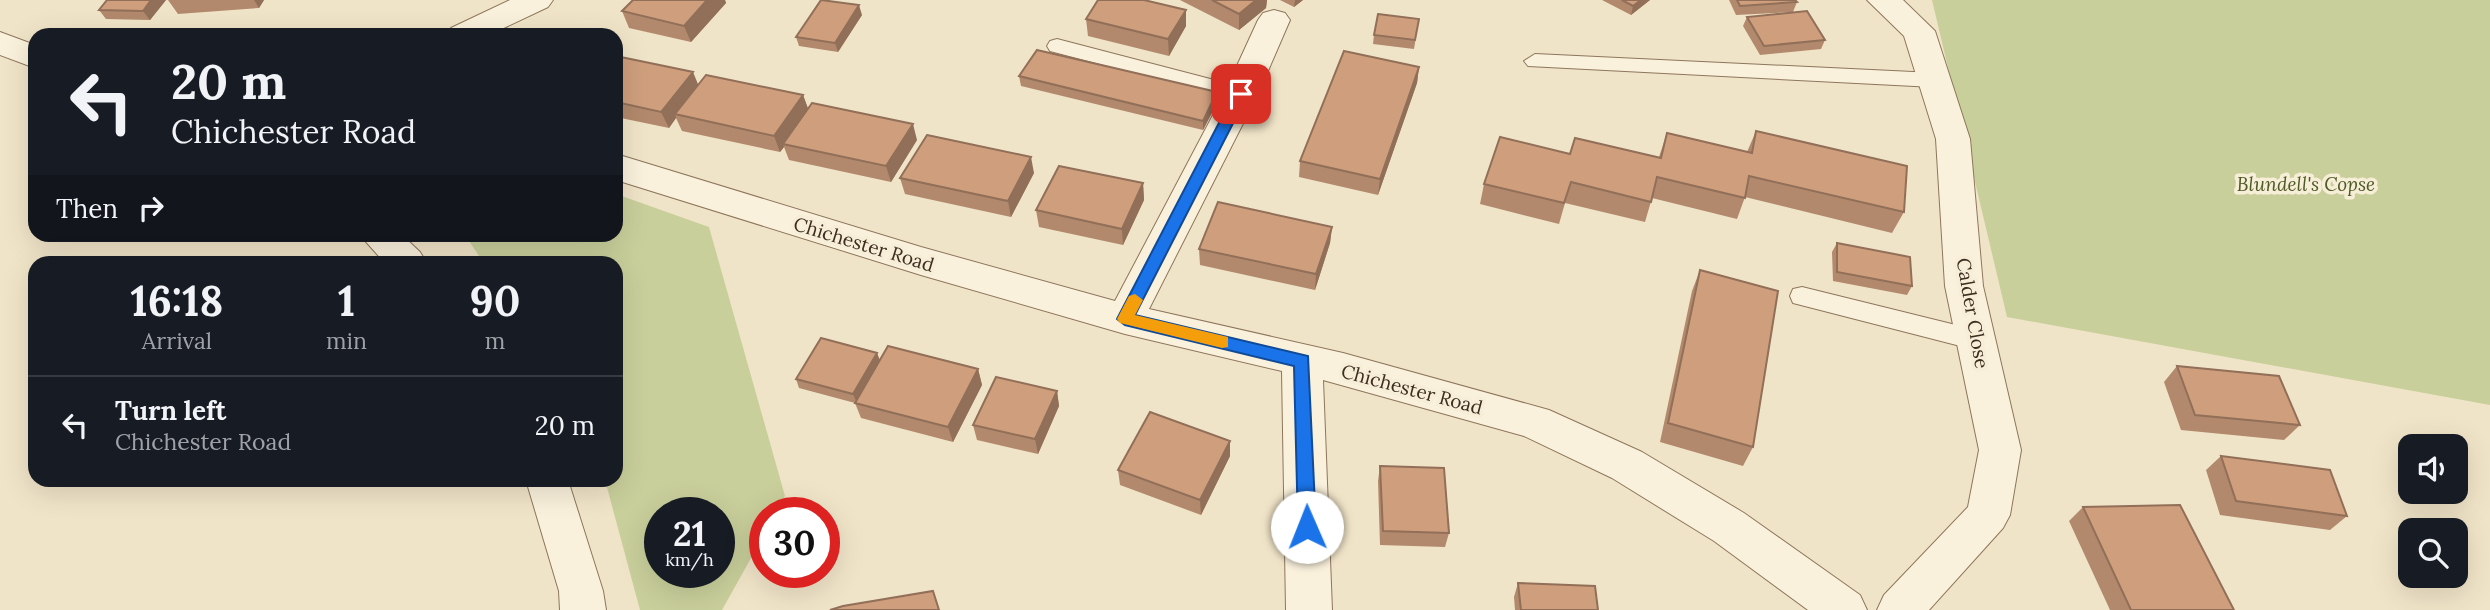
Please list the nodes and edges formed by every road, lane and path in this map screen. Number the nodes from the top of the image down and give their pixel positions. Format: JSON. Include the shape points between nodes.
{"nodes":[{"id":1,"x":537,"y":0,"type":"edge"},
{"id":2,"x":1883,"y":0,"type":"edge"},
{"id":3,"x":1274,"y":20,"type":"dead end"},
{"id":4,"x":480,"y":28,"type":"edge"},
{"id":5,"x":0,"y":43,"type":"edge"},
{"id":6,"x":1057,"y":46,"type":"dead end"},
{"id":7,"x":28,"y":54,"type":"edge"},
{"id":8,"x":1535,"y":61,"type":"dead end"},
{"id":9,"x":1934,"y":80,"type":"junction"},
{"id":10,"x":1241,"y":94,"type":"junction"},
{"id":11,"x":623,"y":169,"type":"edge"},
{"id":12,"x":386,"y":242,"type":"edge"},
{"id":13,"x":401,"y":256,"type":"edge"},
{"id":14,"x":1802,"y":296,"type":"dead end"},
{"id":15,"x":1125,"y":319,"type":"junction"},
{"id":16,"x":1976,"y":340,"type":"junction"},
{"id":17,"x":1302,"y":361,"type":"junction"},
{"id":18,"x":549,"y":487,"type":"edge"},
{"id":19,"x":583,"y":610,"type":"edge"},
{"id":20,"x":1309,"y":610,"type":"edge"},
{"id":21,"x":1844,"y":610,"type":"edge"},
{"id":22,"x":1900,"y":610,"type":"edge"}],
"edges":[{"from":1,"to":4,"type":"street"},
{"from":2,"to":9,"type":"street","name":"Calder Close","via":[[1919,32]]},
{"from":3,"to":10,"type":"street"},
{"from":5,"to":7,"type":"street"},
{"from":6,"to":10,"type":"lane"},
{"from":8,"to":9,"type":"lane"},
{"from":9,"to":16,"type":"street","name":"Calder Close","via":[[1953,139],[1964,286]]},
{"from":10,"to":15,"type":"street"},
{"from":11,"to":15,"type":"street","name":"Chichester Road","via":[[908,258]]},
{"from":12,"to":13,"type":"street"},
{"from":14,"to":16,"type":"lane"},
{"from":15,"to":17,"type":"street","name":"Chichester Road"},
{"from":16,"to":22,"type":"street","name":"Calder Close","via":[[2000,450],[1988,515]]},
{"from":17,"to":20,"type":"street"},
{"from":17,"to":21,"type":"street","name":"Chichester Road","via":[[1534,422],[1627,465],[1729,527]]},
{"from":18,"to":19,"type":"street"}]}
